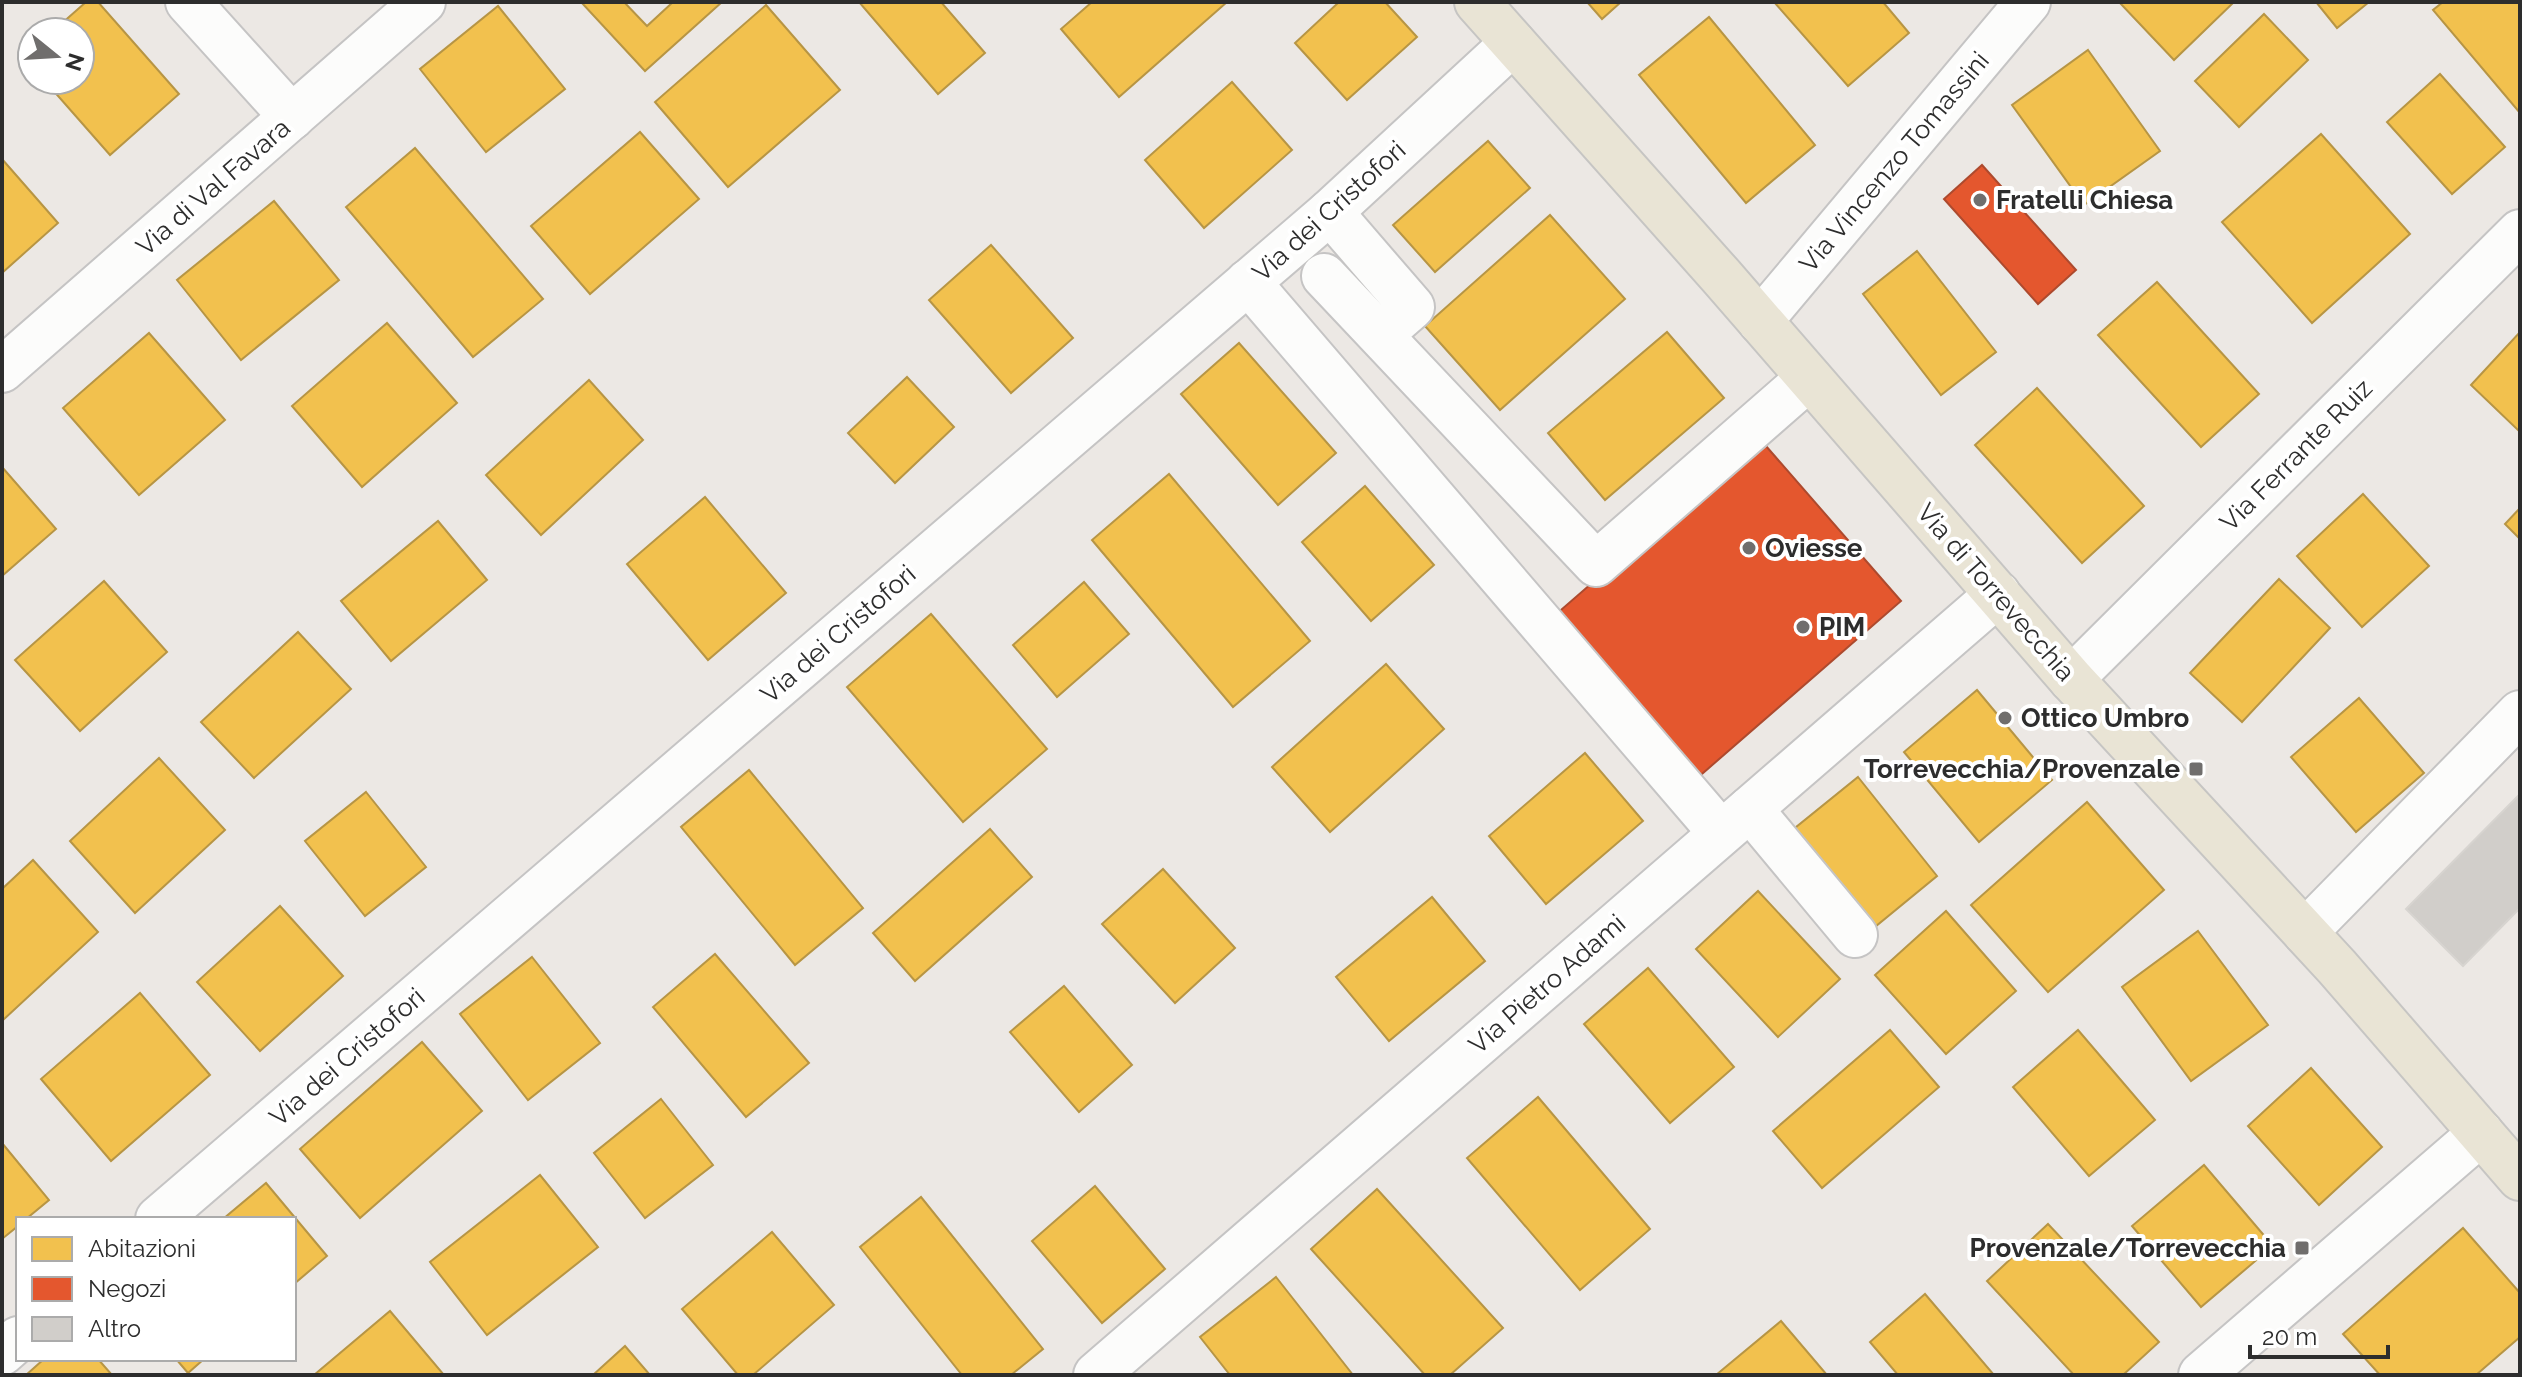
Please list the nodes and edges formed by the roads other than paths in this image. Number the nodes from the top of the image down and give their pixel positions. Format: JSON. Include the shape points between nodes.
{"nodes":[{"id":1,"x":188,"y":2,"type":"edge"},
{"id":2,"x":423,"y":2,"type":"edge"},
{"id":3,"x":1477,"y":2,"type":"edge"},
{"id":4,"x":2028,"y":2,"type":"edge"},
{"id":5,"x":1513,"y":43,"type":"junction"},
{"id":6,"x":292,"y":117,"type":"junction"},
{"id":7,"x":1330,"y":212,"type":"junction"},
{"id":8,"x":2520,"y":232,"type":"edge"},
{"id":9,"x":1324,"y":276,"type":"dead end"},
{"id":10,"x":1248,"y":282,"type":"junction"},
{"id":11,"x":1760,"y":321,"type":"junction"},
{"id":12,"x":1381,"y":334,"type":"junction"},
{"id":13,"x":2,"y":370,"type":"edge"},
{"id":14,"x":1809,"y":378,"type":"junction"},
{"id":15,"x":1998,"y":594,"type":"junction"},
{"id":16,"x":2071,"y":679,"type":"junction"},
{"id":17,"x":2520,"y":713,"type":"edge"},
{"id":18,"x":1735,"y":821,"type":"junction"},
{"id":19,"x":2305,"y":932,"type":"junction"},
{"id":20,"x":1855,"y":935,"type":"dead end"},
{"id":21,"x":2481,"y":1133,"type":"junction"},
{"id":22,"x":2520,"y":1178,"type":"edge"},
{"id":23,"x":160,"y":1217,"type":"edge"},
{"id":24,"x":1096,"y":1375,"type":"edge"},
{"id":25,"x":2201,"y":1375,"type":"edge"}],
"edges":[{"from":1,"to":6,"type":"street"},
{"from":2,"to":6,"type":"street","name":"Via di Val Favara"},
{"from":3,"to":5,"type":"main road","name":"Via di Torrevecchia"},
{"from":4,"to":11,"type":"street","name":"Via Vincenzo Tomassini"},
{"from":5,"to":7,"type":"street","name":"Via dei Cristofori"},
{"from":5,"to":11,"type":"main road","name":"Via di Torrevecchia"},
{"from":6,"to":13,"type":"street","name":"Via di Val Favara"},
{"from":7,"to":10,"type":"street","name":"Via dei Cristofori"},
{"from":7,"to":12,"type":"street","via":[[1412,307]]},
{"from":8,"to":16,"type":"street","name":"Via Ferrante Ruiz"},
{"from":9,"to":12,"type":"street"},
{"from":10,"to":18,"type":"street"},
{"from":10,"to":23,"type":"street","name":"Via dei Cristofori"},
{"from":11,"to":14,"type":"main road","name":"Via di Torrevecchia"},
{"from":12,"to":14,"type":"street","via":[[1596,564]]},
{"from":14,"to":15,"type":"main road","name":"Via di Torrevecchia"},
{"from":15,"to":16,"type":"main road","name":"Via di Torrevecchia"},
{"from":15,"to":18,"type":"street","name":"Via Pietro Adami"},
{"from":16,"to":19,"type":"main road","name":"Via di Torrevecchia"},
{"from":17,"to":19,"type":"street"},
{"from":18,"to":20,"type":"street"},
{"from":18,"to":24,"type":"street","name":"Via Pietro Adami"},
{"from":19,"to":21,"type":"main road","name":"Via di Torrevecchia"},
{"from":21,"to":22,"type":"main road","name":"Via di Torrevecchia"},
{"from":21,"to":25,"type":"street"}]}
